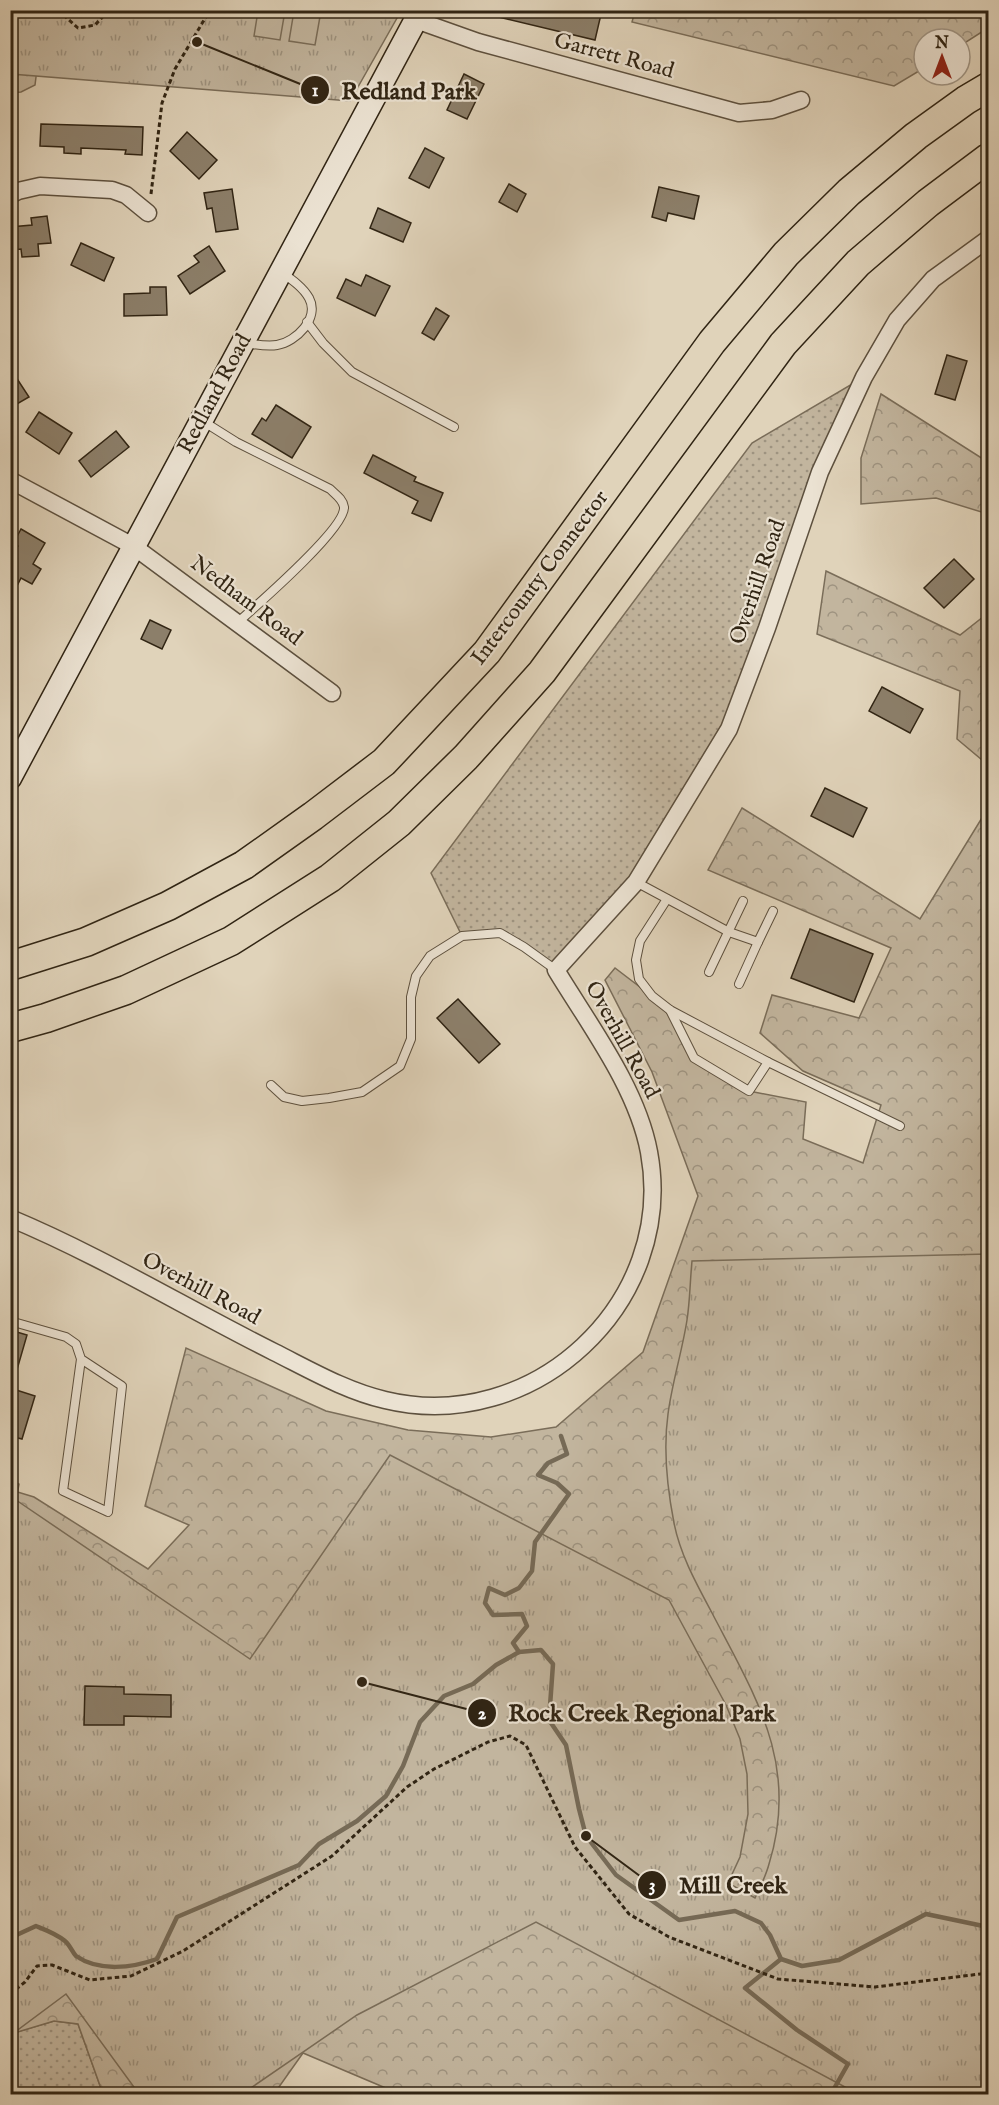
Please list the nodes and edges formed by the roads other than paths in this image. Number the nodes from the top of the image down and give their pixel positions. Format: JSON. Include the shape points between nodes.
{"nodes":[{"id":1,"x":418,"y":15,"type":"edge"},
{"id":2,"x":988,"y":87,"type":"edge"},
{"id":3,"x":801,"y":100,"type":"dead end"},
{"id":4,"x":988,"y":158,"type":"edge"},
{"id":5,"x":10,"y":195,"type":"edge"},
{"id":6,"x":148,"y":213,"type":"road end"},
{"id":7,"x":988,"y":239,"type":"edge"},
{"id":8,"x":281,"y":272,"type":"junction"},
{"id":9,"x":307,"y":322,"type":"junction"},
{"id":10,"x":243,"y":342,"type":"junction"},
{"id":11,"x":201,"y":420,"type":"junction"},
{"id":12,"x":454,"y":427,"type":"dead end"},
{"id":13,"x":10,"y":480,"type":"edge"},
{"id":14,"x":133,"y":546,"type":"junction"},
{"id":15,"x":237,"y":624,"type":"junction"},
{"id":16,"x":332,"y":693,"type":"dead end"},
{"id":17,"x":10,"y":778,"type":"edge"},
{"id":18,"x":636,"y":882,"type":"junction"},
{"id":19,"x":667,"y":899,"type":"junction"},
{"id":20,"x":743,"y":901,"type":"dead end"},
{"id":21,"x":773,"y":910,"type":"dead end"},
{"id":22,"x":729,"y":932,"type":"junction"},
{"id":23,"x":758,"y":942,"type":"junction"},
{"id":24,"x":10,"y":966,"type":"edge"},
{"id":25,"x":556,"y":970,"type":"junction"},
{"id":26,"x":709,"y":972,"type":"dead end"},
{"id":27,"x":739,"y":984,"type":"dead end"},
{"id":28,"x":670,"y":1010,"type":"junction"},
{"id":29,"x":10,"y":1028,"type":"edge"},
{"id":30,"x":768,"y":1062,"type":"junction"},
{"id":31,"x":271,"y":1085,"type":"dead end"},
{"id":32,"x":900,"y":1126,"type":"dead end"},
{"id":33,"x":10,"y":1218,"type":"edge"},
{"id":34,"x":10,"y":1321,"type":"edge"},
{"id":35,"x":81,"y":1359,"type":"junction"}],
"edges":[{"from":1,"to":3,"type":"street","name":"Garrett Road","via":[[478,42],[739,113],[772,110]]},
{"from":1,"to":8,"type":"main road","name":"Redland Road"},
{"from":2,"to":24,"type":"highway","name":"Intercounty Connector","via":[[916,136],[849,192],[786,254],[712,342],[487,652],[384,762],[244,865],[168,906],[86,942]]},
{"from":4,"to":29,"type":"highway","via":[[858,263],[783,344],[542,672],[466,757],[399,823],[330,878],[231,941],[126,990]]},
{"from":5,"to":6,"type":"street","via":[[40,186],[112,190],[126,195]]},
{"from":7,"to":18,"type":"street","name":"Overhill Road","via":[[933,279],[897,320],[864,377],[820,472],[729,729]]},
{"from":8,"to":9,"type":"lane","via":[[309,298],[312,308]]},
{"from":8,"to":10,"type":"main road","name":"Redland Road"},
{"from":9,"to":10,"type":"lane","via":[[298,335],[277,345]]},
{"from":9,"to":12,"type":"lane","via":[[352,372]]},
{"from":10,"to":11,"type":"main road","name":"Redland Road"},
{"from":11,"to":14,"type":"main road","name":"Redland Road"},
{"from":11,"to":15,"type":"lane","via":[[330,489],[344,508],[326,539]]},
{"from":13,"to":14,"type":"street","name":"Nedham Road"},
{"from":14,"to":15,"type":"street","name":"Nedham Road"},
{"from":14,"to":17,"type":"main road","name":"Redland Road"},
{"from":15,"to":16,"type":"street","name":"Nedham Road"},
{"from":18,"to":19,"type":"lane"},
{"from":18,"to":25,"type":"street","name":"Overhill Road"},
{"from":19,"to":22,"type":"lane"},
{"from":19,"to":28,"type":"lane","via":[[640,941],[636,960],[639,979]]},
{"from":20,"to":22,"type":"lane"},
{"from":21,"to":23,"type":"lane"},
{"from":22,"to":23,"type":"lane"},
{"from":22,"to":26,"type":"lane"},
{"from":23,"to":27,"type":"lane"},
{"from":25,"to":31,"type":"lane","via":[[500,933],[462,936],[430,956],[416,976],[411,997],[411,1039],[400,1066],[362,1092],[329,1098],[302,1101],[284,1097]]},
{"from":25,"to":33,"type":"street","name":"Overhill Road","via":[[629,1090],[650,1153],[652,1209],[640,1261],[616,1310],[577,1352],[541,1378],[517,1389],[491,1399],[437,1407],[407,1405],[357,1391]]},
{"from":28,"to":30,"type":"lane"},
{"from":28,"to":30,"type":"lane","via":[[694,1058],[749,1091]]},
{"from":30,"to":32,"type":"lane"},
{"from":34,"to":35,"type":"lane","via":[[66,1337],[76,1344]]},
{"from":35,"to":35,"type":"lane","via":[[63,1491],[108,1512],[122,1386]]}]}
